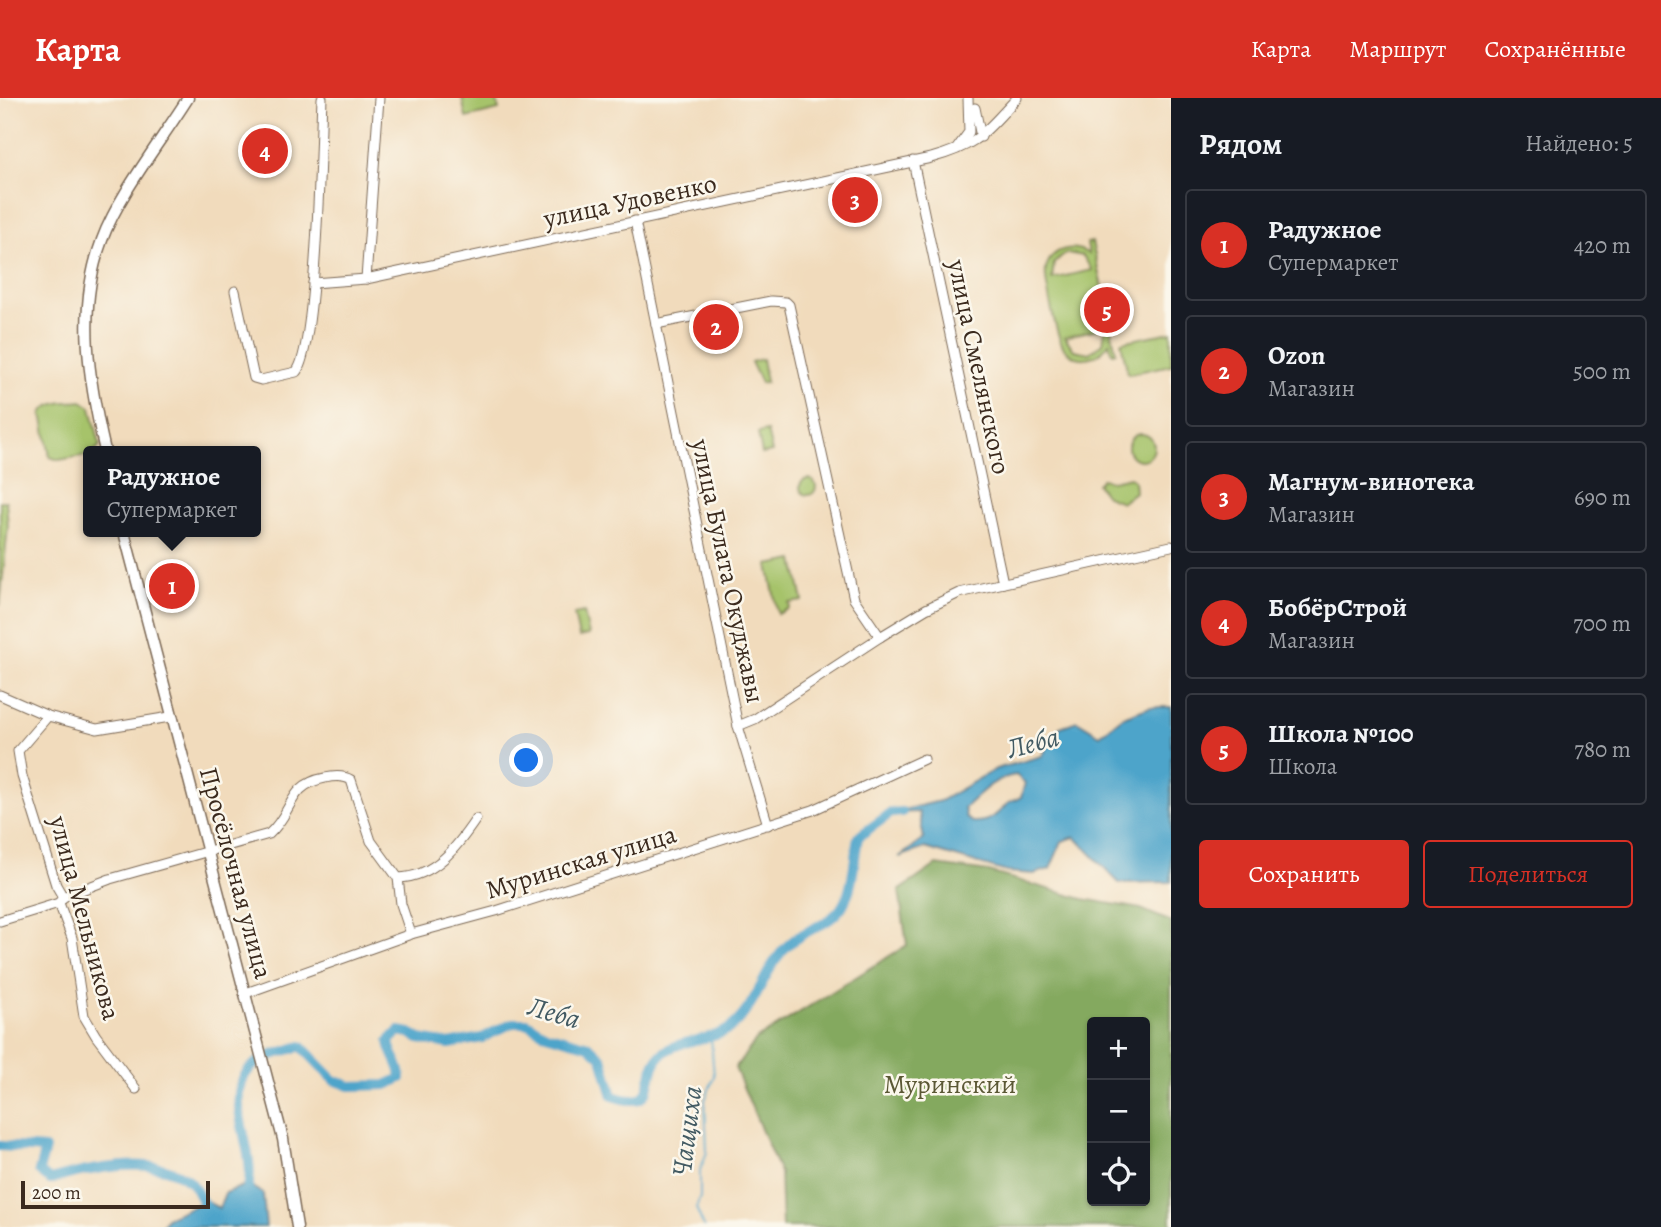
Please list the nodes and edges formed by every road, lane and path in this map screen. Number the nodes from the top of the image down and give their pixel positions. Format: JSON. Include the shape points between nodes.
{"nodes":[{"id":1,"x":188,"y":98,"type":"edge"},
{"id":2,"x":322,"y":98,"type":"edge"},
{"id":3,"x":379,"y":98,"type":"edge"},
{"id":4,"x":971,"y":98,"type":"edge"},
{"id":5,"x":1017,"y":98,"type":"edge"},
{"id":6,"x":969,"y":132,"type":"junction"},
{"id":7,"x":978,"y":140,"type":"junction"},
{"id":8,"x":954,"y":151,"type":"junction"},
{"id":9,"x":913,"y":161,"type":"junction"},
{"id":10,"x":635,"y":221,"type":"junction"},
{"id":11,"x":366,"y":279,"type":"junction"},
{"id":12,"x":313,"y":283,"type":"junction"},
{"id":13,"x":235,"y":291,"type":"dead end"},
{"id":14,"x":656,"y":324,"type":"junction"},
{"id":15,"x":104,"y":446,"type":"edge"},
{"id":16,"x":125,"y":537,"type":"edge"},
{"id":17,"x":1171,"y":546,"type":"edge"},
{"id":18,"x":1003,"y":583,"type":"junction"},
{"id":19,"x":880,"y":637,"type":"junction"},
{"id":20,"x":0,"y":695,"type":"edge"},
{"id":21,"x":48,"y":716,"type":"junction"},
{"id":22,"x":170,"y":717,"type":"junction"},
{"id":23,"x":738,"y":726,"type":"junction"},
{"id":24,"x":924,"y":759,"type":"dead end"},
{"id":25,"x":476,"y":819,"type":"dead end"},
{"id":26,"x":768,"y":825,"type":"junction"},
{"id":27,"x":206,"y":854,"type":"junction"},
{"id":28,"x":398,"y":878,"type":"junction"},
{"id":29,"x":61,"y":900,"type":"junction"},
{"id":30,"x":0,"y":921,"type":"edge"},
{"id":31,"x":411,"y":934,"type":"junction"},
{"id":32,"x":246,"y":993,"type":"junction"},
{"id":33,"x":136,"y":1089,"type":"dead end"},
{"id":34,"x":297,"y":1227,"type":"edge"}],
"edges":[{"from":1,"to":15,"type":"main road","via":[[106,229],[94,265],[87,306],[92,393]]},
{"from":2,"to":12,"type":"street"},
{"from":3,"to":11,"type":"street"},
{"from":4,"to":6,"type":"street"},
{"from":4,"to":7,"type":"street"},
{"from":5,"to":7,"type":"street","name":"улица Удовенко"},
{"from":6,"to":7,"type":"street"},
{"from":6,"to":8,"type":"street"},
{"from":7,"to":8,"type":"street","name":"улица Удовенко"},
{"from":8,"to":9,"type":"street","name":"улица Удовенко"},
{"from":9,"to":10,"type":"street","name":"улица Удовенко"},
{"from":9,"to":18,"type":"street","name":"улица Смелянского"},
{"from":10,"to":11,"type":"street","name":"улица Удовенко"},
{"from":10,"to":14,"type":"street","name":"улица Булата Окуджавы"},
{"from":11,"to":12,"type":"street","name":"улица Удовенко"},
{"from":12,"to":13,"type":"street","via":[[300,368],[293,374],[261,380],[253,376]]},
{"from":14,"to":19,"type":"street","via":[[771,302],[789,305],[852,592],[859,610]]},
{"from":14,"to":23,"type":"street","name":"улица Булата Окуджавы"},
{"from":16,"to":22,"type":"main road","name":"Просёлочная улица"},
{"from":17,"to":18,"type":"street"},
{"from":18,"to":19,"type":"street","via":[[945,599]]},
{"from":19,"to":23,"type":"street"},
{"from":20,"to":21,"type":"street"},
{"from":21,"to":22,"type":"street","via":[[97,729]]},
{"from":21,"to":29,"type":"street","name":"улица Мельникова","via":[[18,751]]},
{"from":22,"to":27,"type":"main road","name":"Просёлочная улица"},
{"from":23,"to":26,"type":"street","name":"улица Булата Окуджавы"},
{"from":24,"to":26,"type":"street","name":"Муринская улица","via":[[813,810]]},
{"from":25,"to":28,"type":"street","via":[[437,866]]},
{"from":26,"to":31,"type":"street","name":"Муринская улица"},
{"from":27,"to":28,"type":"street","via":[[269,834],[299,788],[312,780],[345,776],[354,785],[371,841]]},
{"from":27,"to":29,"type":"street","via":[[110,879]]},
{"from":27,"to":32,"type":"main road","name":"Просёлочная улица"},
{"from":28,"to":31,"type":"street"},
{"from":29,"to":30,"type":"street"},
{"from":29,"to":33,"type":"street","name":"улица Мельникова","via":[[84,1016]]},
{"from":31,"to":32,"type":"street","name":"Муринская улица"},
{"from":32,"to":34,"type":"main road","name":"Просёлочная улица","via":[[283,1139]]}]}
